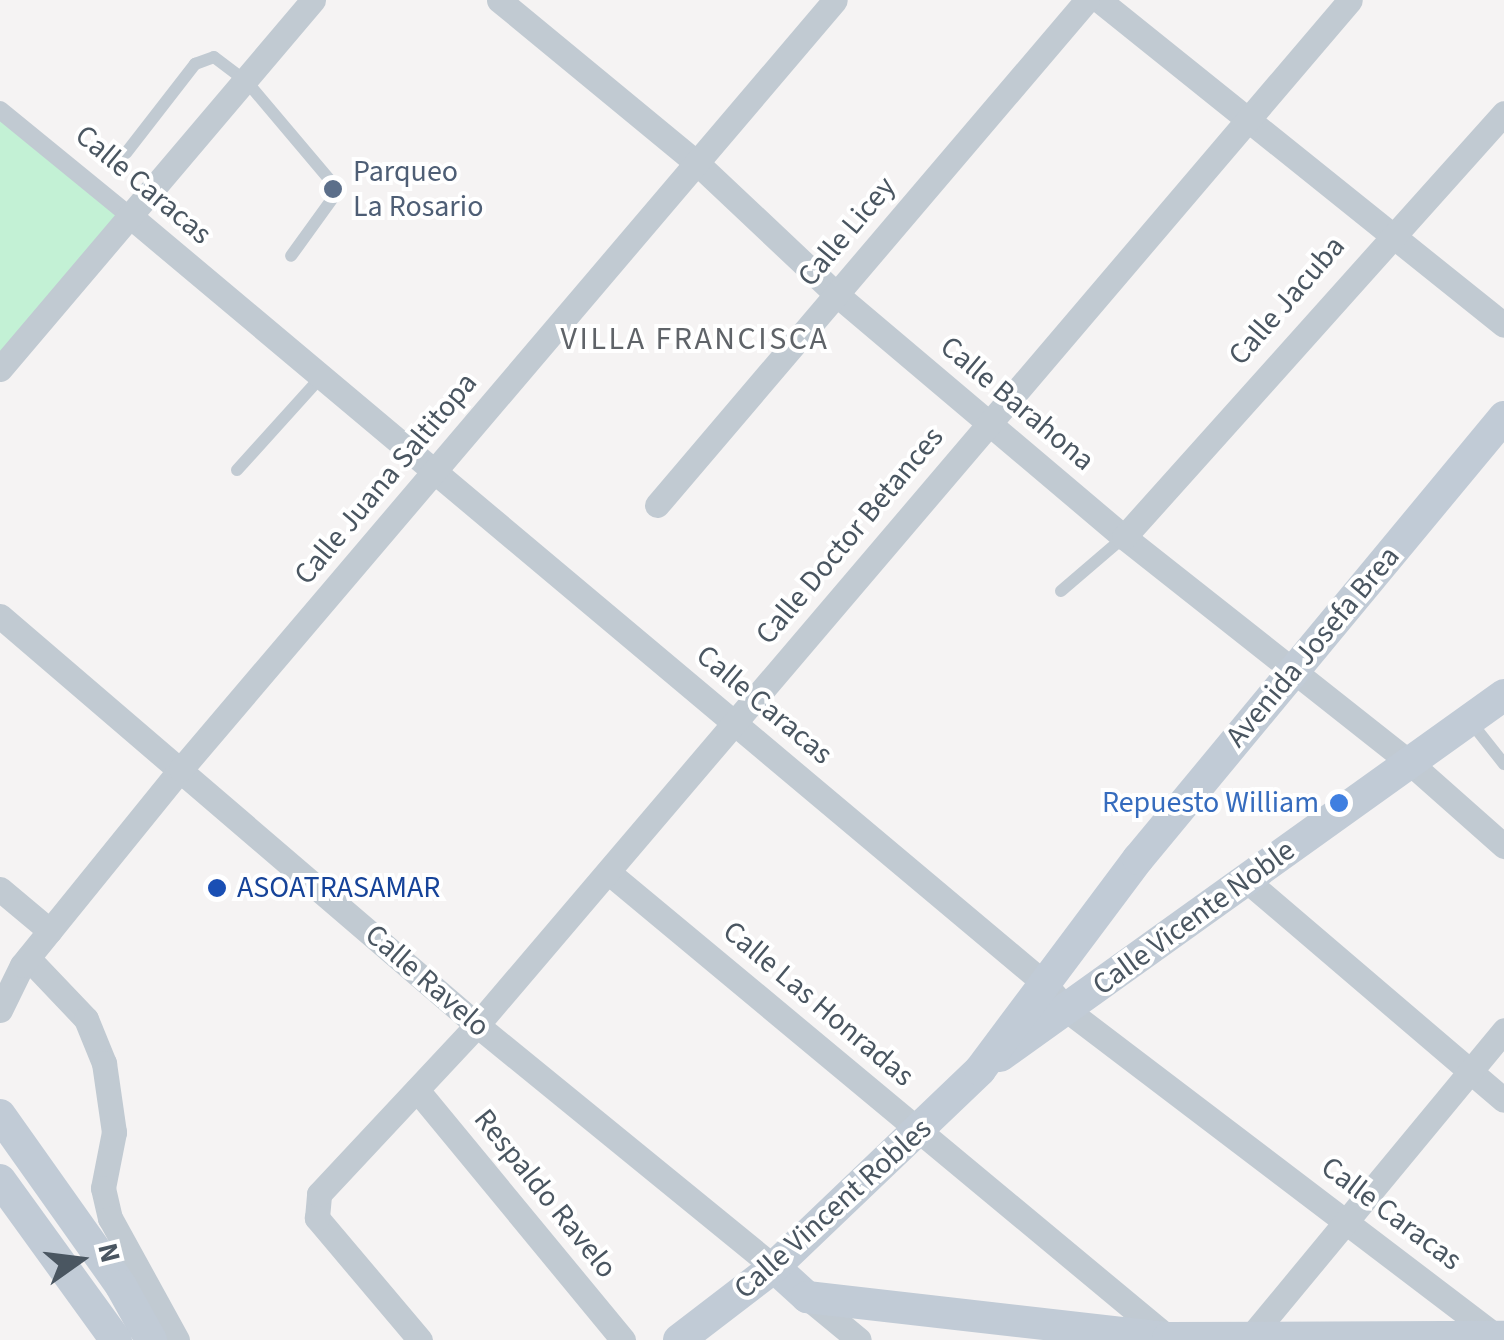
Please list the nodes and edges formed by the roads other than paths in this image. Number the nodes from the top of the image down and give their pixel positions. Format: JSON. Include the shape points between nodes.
{"nodes":[{"id":1,"x":313,"y":0,"type":"edge"},
{"id":2,"x":499,"y":0,"type":"edge"},
{"id":3,"x":835,"y":0,"type":"edge"},
{"id":4,"x":1087,"y":0,"type":"edge"},
{"id":5,"x":1100,"y":0,"type":"edge"},
{"id":6,"x":1350,"y":0,"type":"edge"},
{"id":7,"x":247,"y":82,"type":"junction"},
{"id":8,"x":0,"y":110,"type":"edge"},
{"id":9,"x":1504,"y":113,"type":"edge"},
{"id":10,"x":1244,"y":120,"type":"junction"},
{"id":11,"x":126,"y":152,"type":"dead end"},
{"id":12,"x":698,"y":163,"type":"junction"},
{"id":13,"x":130,"y":216,"type":"junction"},
{"id":14,"x":1390,"y":234,"type":"junction"},
{"id":15,"x":290,"y":256,"type":"dead end"},
{"id":16,"x":836,"y":294,"type":"junction"},
{"id":17,"x":1504,"y":325,"type":"edge"},
{"id":18,"x":0,"y":369,"type":"edge"},
{"id":19,"x":321,"y":377,"type":"junction"},
{"id":20,"x":1504,"y":417,"type":"edge"},
{"id":21,"x":989,"y":423,"type":"junction"},
{"id":22,"x":237,"y":470,"type":"dead end"},
{"id":23,"x":435,"y":473,"type":"junction"},
{"id":24,"x":656,"y":505,"type":"dead end"},
{"id":25,"x":1124,"y":537,"type":"junction"},
{"id":26,"x":1060,"y":591,"type":"dead end"},
{"id":27,"x":0,"y":616,"type":"edge"},
{"id":28,"x":1293,"y":671,"type":"junction"},
{"id":29,"x":1504,"y":694,"type":"edge"},
{"id":30,"x":1468,"y":719,"type":"junction"},
{"id":31,"x":734,"y":722,"type":"junction"},
{"id":32,"x":1409,"y":762,"type":"junction"},
{"id":33,"x":1504,"y":764,"type":"edge"},
{"id":34,"x":182,"y":769,"type":"junction"},
{"id":35,"x":1504,"y":846,"type":"edge"},
{"id":36,"x":608,"y":872,"type":"junction"},
{"id":37,"x":1245,"y":878,"type":"junction"},
{"id":38,"x":0,"y":889,"type":"edge"},
{"id":39,"x":50,"y":930,"type":"junction"},
{"id":40,"x":17,"y":966,"type":"edge"},
{"id":41,"x":1044,"y":982,"type":"junction"},
{"id":42,"x":0,"y":1010,"type":"edge"},
{"id":43,"x":1067,"y":1010,"type":"junction"},
{"id":44,"x":477,"y":1025,"type":"junction"},
{"id":45,"x":1504,"y":1030,"type":"edge"},
{"id":46,"x":980,"y":1070,"type":"junction"},
{"id":47,"x":1468,"y":1070,"type":"junction"},
{"id":48,"x":417,"y":1090,"type":"junction"},
{"id":49,"x":1504,"y":1100,"type":"edge"},
{"id":50,"x":0,"y":1115,"type":"edge"},
{"id":51,"x":922,"y":1132,"type":"junction"},
{"id":52,"x":0,"y":1180,"type":"edge"},
{"id":53,"x":1344,"y":1219,"type":"junction"},
{"id":54,"x":774,"y":1268,"type":"junction"},
{"id":55,"x":807,"y":1297,"type":"junction"},
{"id":56,"x":1250,"y":1337,"type":"edge"},
{"id":57,"x":1481,"y":1338,"type":"edge"},
{"id":58,"x":1169,"y":1339,"type":"edge"},
{"id":59,"x":116,"y":1340,"type":"edge"},
{"id":60,"x":151,"y":1340,"type":"edge"},
{"id":61,"x":178,"y":1340,"type":"edge"},
{"id":62,"x":420,"y":1340,"type":"edge"},
{"id":63,"x":623,"y":1340,"type":"edge"},
{"id":64,"x":679,"y":1340,"type":"edge"},
{"id":65,"x":859,"y":1340,"type":"edge"}],
"edges":[{"from":1,"to":7,"type":"street"},
{"from":2,"to":12,"type":"street","name":"Calle Barahona"},
{"from":3,"to":12,"type":"street","name":"Calle Juana Saltitopa"},
{"from":4,"to":16,"type":"street","name":"Calle Licey"},
{"from":5,"to":10,"type":"street"},
{"from":6,"to":10,"type":"street","name":"Calle Doctor Betances"},
{"from":7,"to":11,"type":"lane","via":[[214,58],[196,64]]},
{"from":7,"to":13,"type":"street"},
{"from":7,"to":15,"type":"lane","via":[[334,185],[335,195]]},
{"from":8,"to":13,"type":"street","name":"Calle Caracas"},
{"from":9,"to":14,"type":"street","name":"Calle Jacuba"},
{"from":10,"to":14,"type":"street"},
{"from":10,"to":21,"type":"street","name":"Calle Doctor Betances"},
{"from":12,"to":16,"type":"street","name":"Calle Barahona"},
{"from":12,"to":23,"type":"street","name":"Calle Juana Saltitopa"},
{"from":13,"to":18,"type":"street"},
{"from":13,"to":19,"type":"street","name":"Calle Caracas"},
{"from":14,"to":17,"type":"street"},
{"from":14,"to":25,"type":"street","name":"Calle Jacuba"},
{"from":16,"to":21,"type":"street","name":"Calle Barahona"},
{"from":16,"to":24,"type":"street","name":"Calle Licey"},
{"from":19,"to":22,"type":"lane"},
{"from":19,"to":23,"type":"street","name":"Calle Caracas"},
{"from":20,"to":28,"type":"main road","name":"Avenida Josefa Brea"},
{"from":21,"to":25,"type":"street","name":"Calle Barahona"},
{"from":21,"to":31,"type":"street","name":"Calle Doctor Betances"},
{"from":23,"to":31,"type":"street","name":"Calle Caracas"},
{"from":23,"to":34,"type":"street","name":"Calle Juana Saltitopa"},
{"from":25,"to":26,"type":"lane"},
{"from":25,"to":28,"type":"street","name":"Calle Barahona"},
{"from":27,"to":34,"type":"street","name":"Calle Ravelo"},
{"from":28,"to":32,"type":"street","name":"Calle Barahona"},
{"from":28,"to":41,"type":"main road","name":"Avenida Josefa Brea"},
{"from":29,"to":30,"type":"main road","name":"Calle Vicente Noble"},
{"from":30,"to":32,"type":"main road","name":"Calle Vicente Noble"},
{"from":30,"to":33,"type":"lane"},
{"from":31,"to":36,"type":"street","name":"Calle Doctor Betances"},
{"from":31,"to":41,"type":"street","name":"Calle Caracas"},
{"from":32,"to":35,"type":"street","name":"Calle Barahona"},
{"from":32,"to":37,"type":"main road","name":"Calle Vicente Noble"},
{"from":34,"to":39,"type":"street","name":"Calle Juana Saltitopa"},
{"from":34,"to":44,"type":"street","name":"Calle Ravelo"},
{"from":36,"to":44,"type":"street","name":"Calle Doctor Betances"},
{"from":36,"to":51,"type":"street","name":"Calle Las Honradas"},
{"from":37,"to":43,"type":"main road","name":"Calle Vicente Noble"},
{"from":37,"to":47,"type":"street"},
{"from":38,"to":39,"type":"street"},
{"from":39,"to":40,"type":"street","name":"Calle Juana Saltitopa"},
{"from":40,"to":42,"type":"street","name":"Calle Juana Saltitopa"},
{"from":40,"to":61,"type":"street","via":[[86,1018],[104,1062],[114,1132],[103,1188],[110,1218]]},
{"from":41,"to":43,"type":"street","name":"Calle Caracas"},
{"from":41,"to":46,"type":"main road","name":"Avenida Josefa Brea"},
{"from":43,"to":46,"type":"main road","name":"Calle Vicente Noble"},
{"from":43,"to":53,"type":"street","name":"Calle Caracas"},
{"from":44,"to":48,"type":"street","name":"Calle Doctor Betances"},
{"from":44,"to":54,"type":"street","name":"Calle Ravelo"},
{"from":45,"to":47,"type":"street"},
{"from":46,"to":51,"type":"main road","name":"Calle Vincent Robles"},
{"from":47,"to":49,"type":"street"},
{"from":47,"to":53,"type":"street"},
{"from":48,"to":62,"type":"street","name":"Calle Doctor Betances","via":[[314,1205],[316,1218]]},
{"from":48,"to":63,"type":"street","name":"Respaldo Ravelo"},
{"from":50,"to":60,"type":"main road","via":[[122,1286]]},
{"from":51,"to":54,"type":"main road","name":"Calle Vincent Robles"},
{"from":51,"to":58,"type":"street","name":"Calle Las Honradas"},
{"from":52,"to":59,"type":"main road"},
{"from":53,"to":56,"type":"street"},
{"from":53,"to":57,"type":"street","name":"Calle Caracas"},
{"from":54,"to":55,"type":"main road","name":"Calle Ravelo"},
{"from":54,"to":64,"type":"main road","name":"Calle Vincent Robles"},
{"from":55,"to":58,"type":"main road"},
{"from":55,"to":65,"type":"street","name":"Calle Ravelo"},
{"from":56,"to":57,"type":"main road"},
{"from":56,"to":58,"type":"main road"}]}
